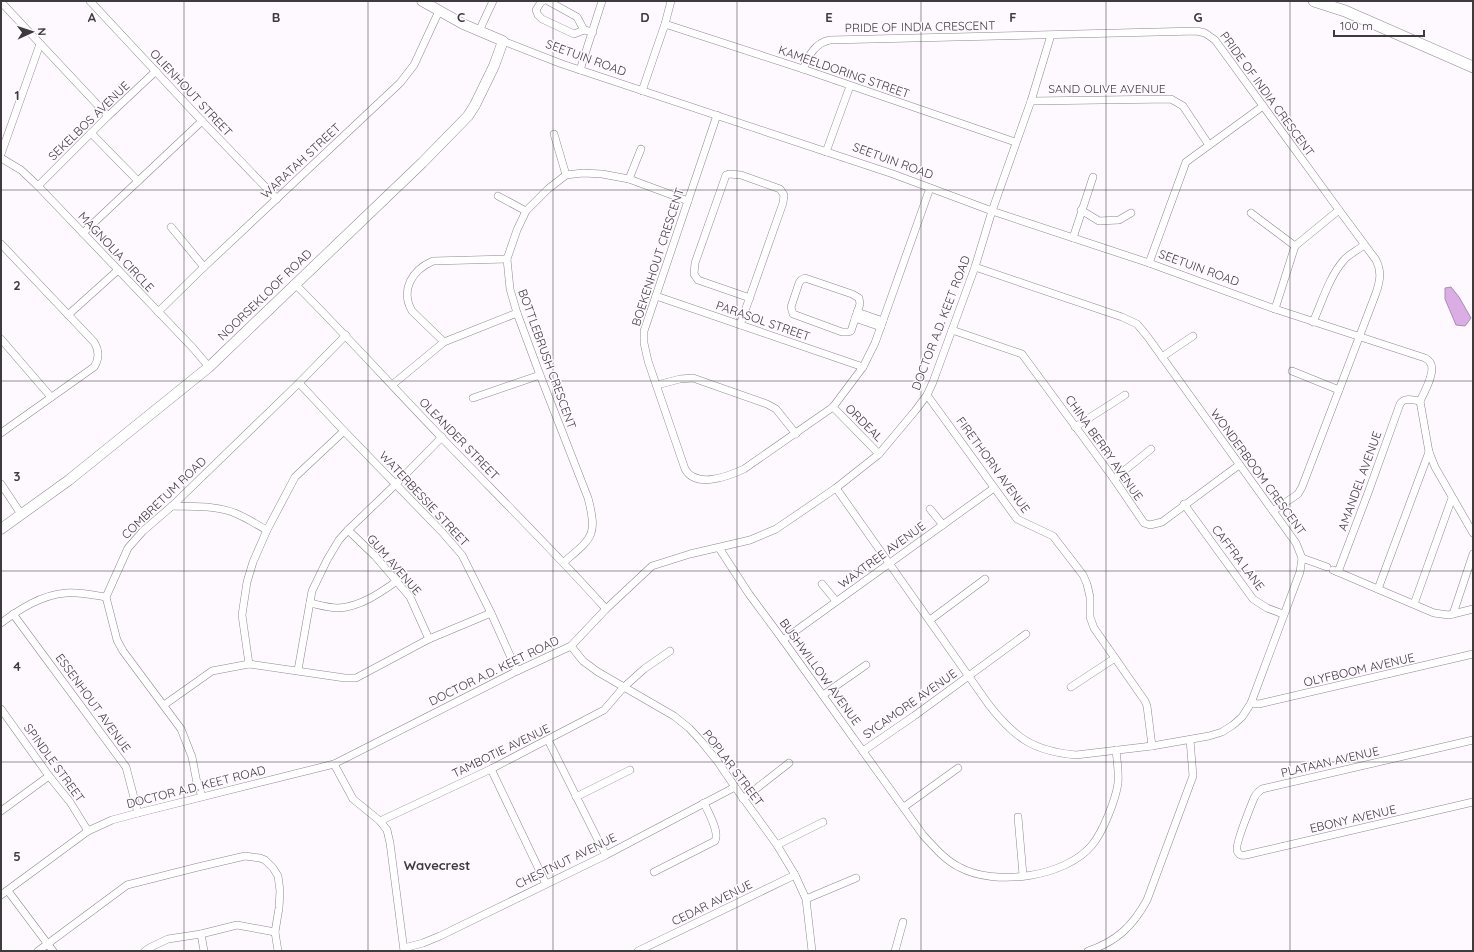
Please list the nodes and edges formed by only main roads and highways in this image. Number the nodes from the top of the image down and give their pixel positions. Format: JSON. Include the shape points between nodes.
{"nodes":[{"id":1,"x":1314,"y":1,"type":"edge"},
{"id":2,"x":1473,"y":68,"type":"edge"}],
"edges":[{"from":1,"to":2,"type":"main road","via":[[1345,11]]}]}
